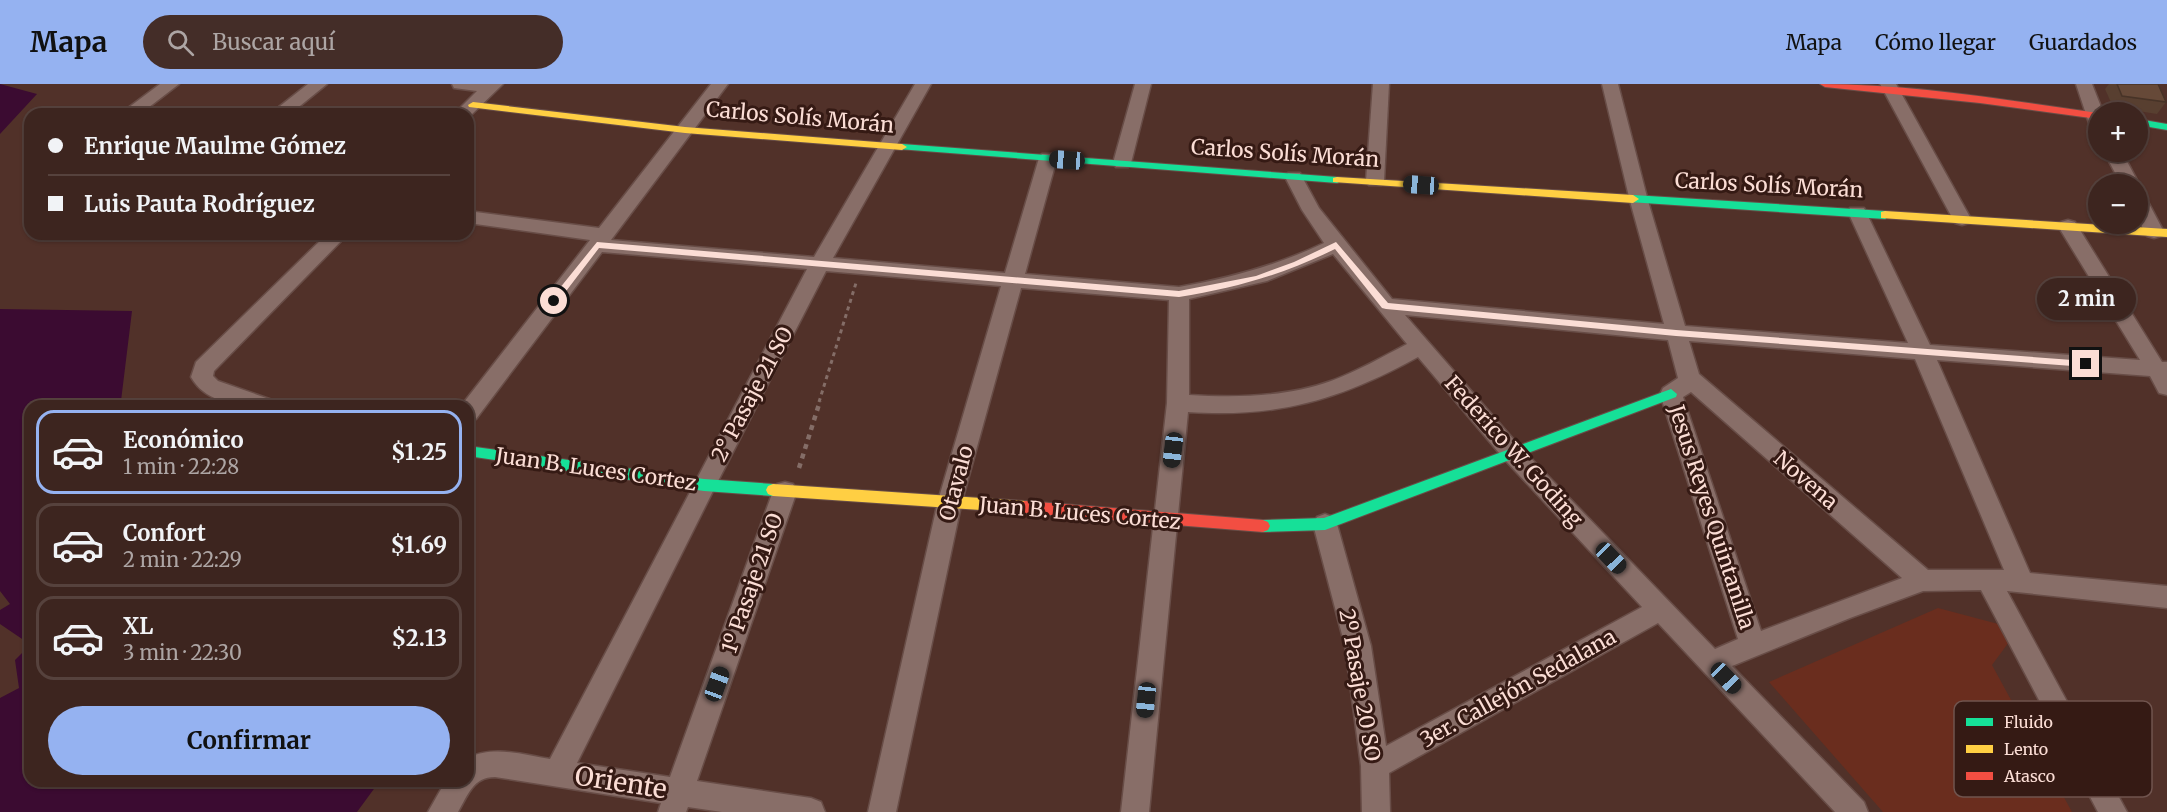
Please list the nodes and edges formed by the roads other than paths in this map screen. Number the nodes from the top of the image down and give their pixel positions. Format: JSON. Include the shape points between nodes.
{"nodes":[{"id":1,"x":171,"y":84,"type":"edge"},
{"id":2,"x":320,"y":84,"type":"edge"},
{"id":3,"x":460,"y":84,"type":"edge"},
{"id":4,"x":720,"y":84,"type":"edge"},
{"id":5,"x":923,"y":84,"type":"edge"},
{"id":6,"x":1143,"y":84,"type":"edge"},
{"id":7,"x":1381,"y":84,"type":"edge"},
{"id":8,"x":1610,"y":84,"type":"edge"},
{"id":9,"x":1825,"y":84,"type":"edge"},
{"id":10,"x":2084,"y":84,"type":"edge"},
{"id":11,"x":493,"y":86,"type":"edge"},
{"id":12,"x":1890,"y":87,"type":"edge"},
{"id":13,"x":2091,"y":102,"type":"edge"},
{"id":14,"x":137,"y":108,"type":"edge"},
{"id":15,"x":287,"y":108,"type":"edge"},
{"id":16,"x":470,"y":108,"type":"edge"},
{"id":17,"x":474,"y":111,"type":"edge"},
{"id":18,"x":2088,"y":117,"type":"edge"},
{"id":19,"x":2148,"y":124,"type":"edge"},
{"id":20,"x":2167,"y":128,"type":"edge"},
{"id":21,"x":685,"y":130,"type":"junction"},
{"id":22,"x":888,"y":146,"type":"junction"},
{"id":23,"x":1048,"y":158,"type":"junction"},
{"id":24,"x":1122,"y":163,"type":"junction"},
{"id":25,"x":1294,"y":177,"type":"junction"},
{"id":26,"x":1375,"y":182,"type":"junction"},
{"id":27,"x":1639,"y":201,"type":"junction"},
{"id":28,"x":1857,"y":212,"type":"junction"},
{"id":29,"x":2148,"y":215,"type":"edge"},
{"id":30,"x":474,"y":218,"type":"edge"},
{"id":31,"x":1962,"y":219,"type":"junction"},
{"id":32,"x":2068,"y":226,"type":"junction"},
{"id":33,"x":2160,"y":232,"type":"edge"},
{"id":34,"x":332,"y":240,"type":"edge"},
{"id":35,"x":601,"y":240,"type":"junction"},
{"id":36,"x":1336,"y":245,"type":"junction"},
{"id":37,"x":820,"y":264,"type":"junction"},
{"id":38,"x":1011,"y":281,"type":"junction"},
{"id":39,"x":1179,"y":294,"type":"junction"},
{"id":40,"x":1386,"y":306,"type":"junction"},
{"id":41,"x":1676,"y":333,"type":"junction"},
{"id":42,"x":1421,"y":346,"type":"junction"},
{"id":43,"x":1923,"y":352,"type":"junction"},
{"id":44,"x":2161,"y":370,"type":"edge"},
{"id":45,"x":1689,"y":378,"type":"junction"},
{"id":46,"x":2167,"y":387,"type":"edge"},
{"id":47,"x":1671,"y":394,"type":"junction"},
{"id":48,"x":247,"y":400,"type":"edge"},
{"id":49,"x":1178,"y":403,"type":"junction"},
{"id":50,"x":474,"y":405,"type":"edge"},
{"id":51,"x":474,"y":452,"type":"edge"},
{"id":52,"x":1513,"y":454,"type":"junction"},
{"id":53,"x":704,"y":485,"type":"junction"},
{"id":54,"x":789,"y":491,"type":"junction"},
{"id":55,"x":950,"y":501,"type":"junction"},
{"id":56,"x":1165,"y":521,"type":"junction"},
{"id":57,"x":1325,"y":524,"type":"junction"},
{"id":58,"x":1988,"y":579,"type":"junction"},
{"id":59,"x":1923,"y":581,"type":"junction"},
{"id":60,"x":2022,"y":583,"type":"junction"},
{"id":61,"x":2167,"y":597,"type":"edge"},
{"id":62,"x":1661,"y":609,"type":"junction"},
{"id":63,"x":1753,"y":645,"type":"junction"},
{"id":64,"x":1711,"y":662,"type":"junction"},
{"id":65,"x":2054,"y":701,"type":"edge"},
{"id":66,"x":1375,"y":766,"type":"junction"},
{"id":67,"x":474,"y":769,"type":"edge"},
{"id":68,"x":558,"y":772,"type":"junction"},
{"id":69,"x":457,"y":787,"type":"edge"},
{"id":70,"x":2106,"y":797,"type":"edge"},
{"id":71,"x":675,"y":802,"type":"edge"},
{"id":72,"x":1847,"y":810,"type":"edge"},
{"id":73,"x":442,"y":812,"type":"edge"},
{"id":74,"x":811,"y":812,"type":"edge"},
{"id":75,"x":882,"y":812,"type":"edge"},
{"id":76,"x":1135,"y":812,"type":"edge"},
{"id":77,"x":1376,"y":812,"type":"edge"},
{"id":78,"x":2114,"y":812,"type":"edge"}],
"edges":[{"from":1,"to":14,"type":"street"},
{"from":2,"to":15,"type":"street"},
{"from":3,"to":11,"type":"street"},
{"from":4,"to":21,"type":"street"},
{"from":5,"to":22,"type":"street","name":"2° Pasaje 21 SO"},
{"from":6,"to":24,"type":"street"},
{"from":7,"to":26,"type":"street"},
{"from":8,"to":27,"type":"street","name":"Jesus Reyes Quintanilla"},
{"from":9,"to":12,"type":"street"},
{"from":10,"to":13,"type":"street"},
{"from":11,"to":16,"type":"street"},
{"from":12,"to":18,"type":"street"},
{"from":12,"to":31,"type":"street"},
{"from":17,"to":21,"type":"street","name":"Carlos Solís Morán"},
{"from":19,"to":20,"type":"street"},
{"from":21,"to":22,"type":"street","name":"Carlos Solís Morán"},
{"from":21,"to":35,"type":"street"},
{"from":22,"to":23,"type":"street","name":"Carlos Solís Morán"},
{"from":22,"to":37,"type":"street","name":"2° Pasaje 21 SO"},
{"from":23,"to":24,"type":"street","name":"Carlos Solís Morán"},
{"from":23,"to":38,"type":"street","name":"Otavalo"},
{"from":24,"to":25,"type":"street","name":"Carlos Solís Morán"},
{"from":25,"to":26,"type":"street","name":"Carlos Solís Morán"},
{"from":25,"to":36,"type":"street","name":"Federico W. Goding"},
{"from":26,"to":27,"type":"street","name":"Carlos Solís Morán"},
{"from":27,"to":28,"type":"street","name":"Carlos Solís Morán"},
{"from":27,"to":41,"type":"street","name":"Jesus Reyes Quintanilla"},
{"from":28,"to":31,"type":"street","name":"Carlos Solís Morán"},
{"from":28,"to":43,"type":"street"},
{"from":29,"to":33,"type":"street"},
{"from":30,"to":35,"type":"street"},
{"from":31,"to":32,"type":"street","name":"Carlos Solís Morán"},
{"from":32,"to":33,"type":"street","name":"Carlos Solís Morán"},
{"from":32,"to":44,"type":"street"},
{"from":34,"to":48,"type":"street","via":[[204,368],[202,377],[210,387]]},
{"from":35,"to":37,"type":"street"},
{"from":35,"to":50,"type":"street"},
{"from":36,"to":39,"type":"street","via":[[1258,278]]},
{"from":36,"to":40,"type":"street","name":"Federico W. Goding"},
{"from":37,"to":38,"type":"street"},
{"from":37,"to":53,"type":"street","name":"2° Pasaje 21 SO"},
{"from":38,"to":39,"type":"street"},
{"from":38,"to":55,"type":"street","name":"Otavalo"},
{"from":39,"to":49,"type":"street"},
{"from":40,"to":41,"type":"street"},
{"from":40,"to":42,"type":"street","name":"Federico W. Goding"},
{"from":41,"to":43,"type":"street"},
{"from":41,"to":45,"type":"street","name":"Jesus Reyes Quintanilla"},
{"from":42,"to":49,"type":"street","via":[[1358,379],[1315,394],[1219,406]]},
{"from":42,"to":52,"type":"street","name":"Federico W. Goding"},
{"from":43,"to":44,"type":"street"},
{"from":43,"to":60,"type":"street"},
{"from":44,"to":46,"type":"street"},
{"from":45,"to":47,"type":"street","name":"Jesus Reyes Quintanilla"},
{"from":45,"to":59,"type":"street","name":"Novena"},
{"from":47,"to":52,"type":"street","name":"Juan B. Luces Cortez"},
{"from":47,"to":63,"type":"street","name":"Jesus Reyes Quintanilla"},
{"from":49,"to":56,"type":"street"},
{"from":51,"to":53,"type":"street","name":"Juan B. Luces Cortez"},
{"from":52,"to":57,"type":"street","name":"Juan B. Luces Cortez"},
{"from":52,"to":62,"type":"street","name":"Federico W. Goding"},
{"from":53,"to":54,"type":"street","name":"Juan B. Luces Cortez"},
{"from":53,"to":68,"type":"street","name":"2° Pasaje 21 SO"},
{"from":54,"to":55,"type":"street","name":"Juan B. Luces Cortez"},
{"from":54,"to":71,"type":"street","name":"1º Pasaje 21 SO"},
{"from":55,"to":56,"type":"street","name":"Juan B. Luces Cortez"},
{"from":55,"to":75,"type":"street","name":"Otavalo"},
{"from":56,"to":57,"type":"street","name":"Juan B. Luces Cortez","via":[[1247,526]]},
{"from":56,"to":76,"type":"street"},
{"from":57,"to":66,"type":"street","name":"2º Pasaje 20 SO","via":[[1358,646]]},
{"from":58,"to":59,"type":"street"},
{"from":58,"to":60,"type":"street"},
{"from":58,"to":65,"type":"street"},
{"from":59,"to":63,"type":"street"},
{"from":60,"to":61,"type":"street"},
{"from":62,"to":64,"type":"street","name":"Federico W. Goding"},
{"from":62,"to":66,"type":"street","name":"3er. Callejón Sedalana"},
{"from":63,"to":64,"type":"street"},
{"from":64,"to":72,"type":"street","name":"Federico W. Goding"},
{"from":66,"to":77,"type":"street","name":"2º Pasaje 20 SO"},
{"from":67,"to":68,"type":"street","name":"Oriente","via":[[483,764]]},
{"from":68,"to":71,"type":"street","name":"Oriente"},
{"from":69,"to":73,"type":"street"},
{"from":70,"to":78,"type":"street"},
{"from":71,"to":74,"type":"street","name":"Oriente"}]}
